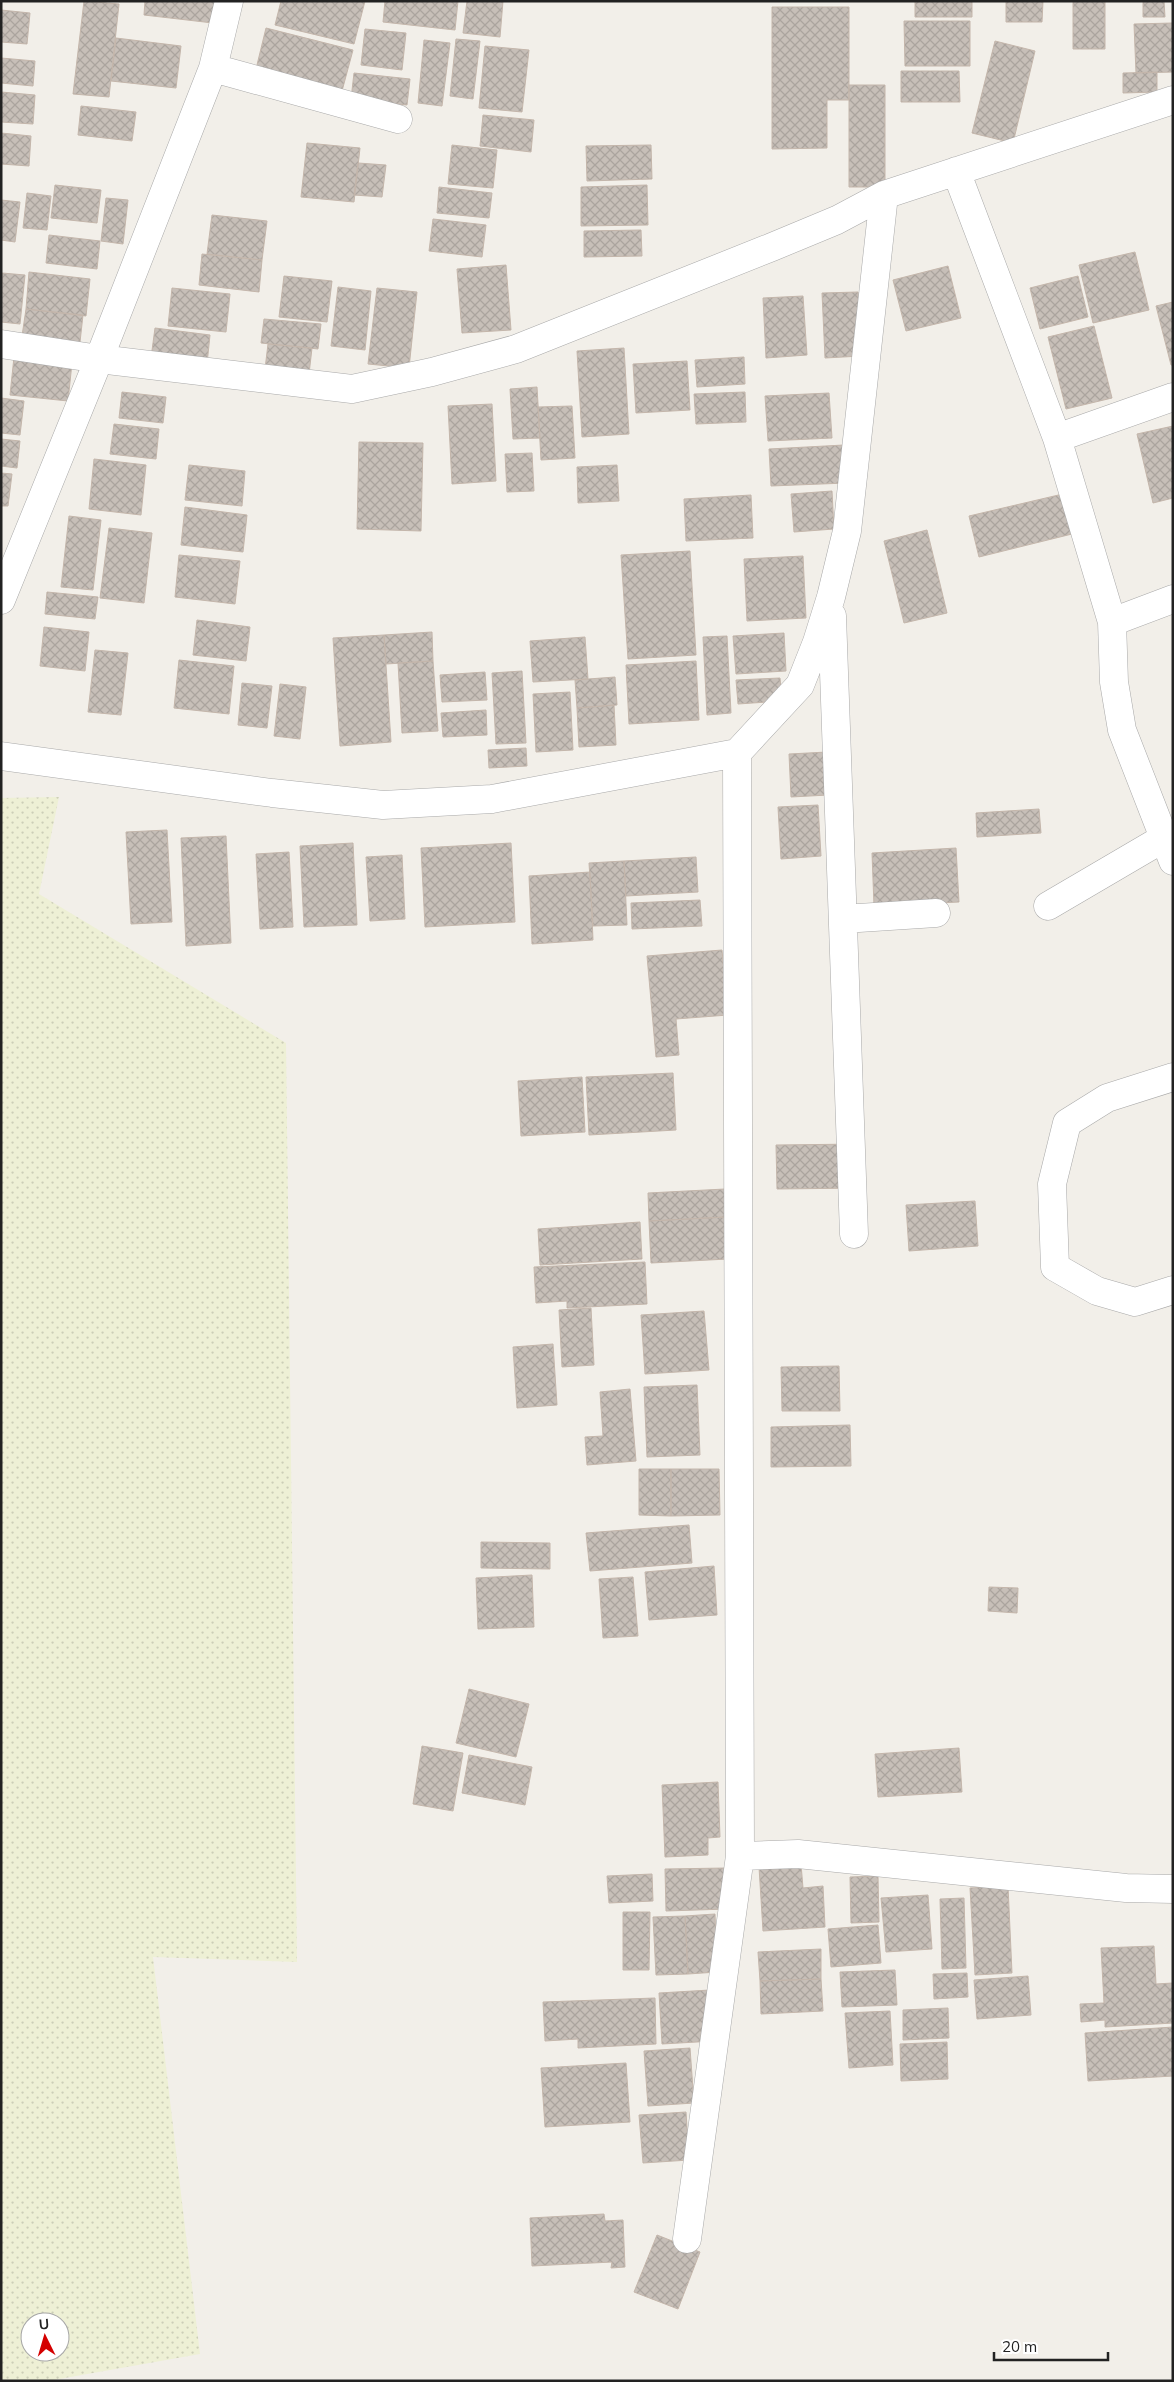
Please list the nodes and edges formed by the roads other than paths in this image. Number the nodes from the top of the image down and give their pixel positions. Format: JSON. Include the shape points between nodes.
{"nodes":[{"id":1,"x":229,"y":1,"type":"edge"},
{"id":2,"x":213,"y":68,"type":"junction"},
{"id":3,"x":1173,"y":100,"type":"edge"},
{"id":4,"x":398,"y":119,"type":"dead end"},
{"id":5,"x":956,"y":171,"type":"junction"},
{"id":6,"x":884,"y":195,"type":"junction"},
{"id":7,"x":1,"y":344,"type":"edge"},
{"id":8,"x":99,"y":359,"type":"junction"},
{"id":9,"x":1173,"y":397,"type":"edge"},
{"id":10,"x":1057,"y":438,"type":"junction"},
{"id":11,"x":832,"y":597,"type":"junction"},
{"id":12,"x":1173,"y":599,"type":"edge"},
{"id":13,"x":1,"y":600,"type":"edge"},
{"id":14,"x":1112,"y":622,"type":"junction"},
{"id":15,"x":737,"y":753,"type":"junction"},
{"id":16,"x":1,"y":756,"type":"edge"},
{"id":17,"x":1168,"y":849,"type":"edge"},
{"id":18,"x":1048,"y":906,"type":"dead end"},
{"id":19,"x":936,"y":913,"type":"dead end"},
{"id":20,"x":843,"y":919,"type":"junction"},
{"id":21,"x":1173,"y":1077,"type":"edge"},
{"id":22,"x":854,"y":1234,"type":"dead end"},
{"id":23,"x":1173,"y":1290,"type":"edge"},
{"id":24,"x":740,"y":1856,"type":"junction"},
{"id":25,"x":1173,"y":1889,"type":"edge"},
{"id":26,"x":687,"y":2239,"type":"dead end"}],
"edges":[{"from":1,"to":2,"type":"street"},
{"from":2,"to":4,"type":"street"},
{"from":2,"to":8,"type":"street"},
{"from":3,"to":5,"type":"street"},
{"from":5,"to":6,"type":"street"},
{"from":5,"to":10,"type":"street"},
{"from":6,"to":8,"type":"street","via":[[772,248],[516,349],[361,388]]},
{"from":6,"to":11,"type":"street","via":[[847,531]]},
{"from":7,"to":8,"type":"street"},
{"from":8,"to":13,"type":"street"},
{"from":9,"to":10,"type":"street"},
{"from":10,"to":14,"type":"street"},
{"from":11,"to":15,"type":"street","via":[[800,685]]},
{"from":11,"to":20,"type":"street"},
{"from":12,"to":14,"type":"street"},
{"from":14,"to":17,"type":"street","via":[[1114,682],[1122,730]]},
{"from":15,"to":16,"type":"street","via":[[492,800],[383,805]]},
{"from":15,"to":24,"type":"street"},
{"from":17,"to":18,"type":"street"},
{"from":19,"to":20,"type":"street"},
{"from":20,"to":22,"type":"street"},
{"from":21,"to":23,"type":"street","via":[[1108,1098],[1067,1123],[1052,1184],[1055,1267],[1097,1291],[1135,1302]]},
{"from":24,"to":25,"type":"street","via":[[798,1854],[1126,1888]]},
{"from":24,"to":26,"type":"street"}]}
